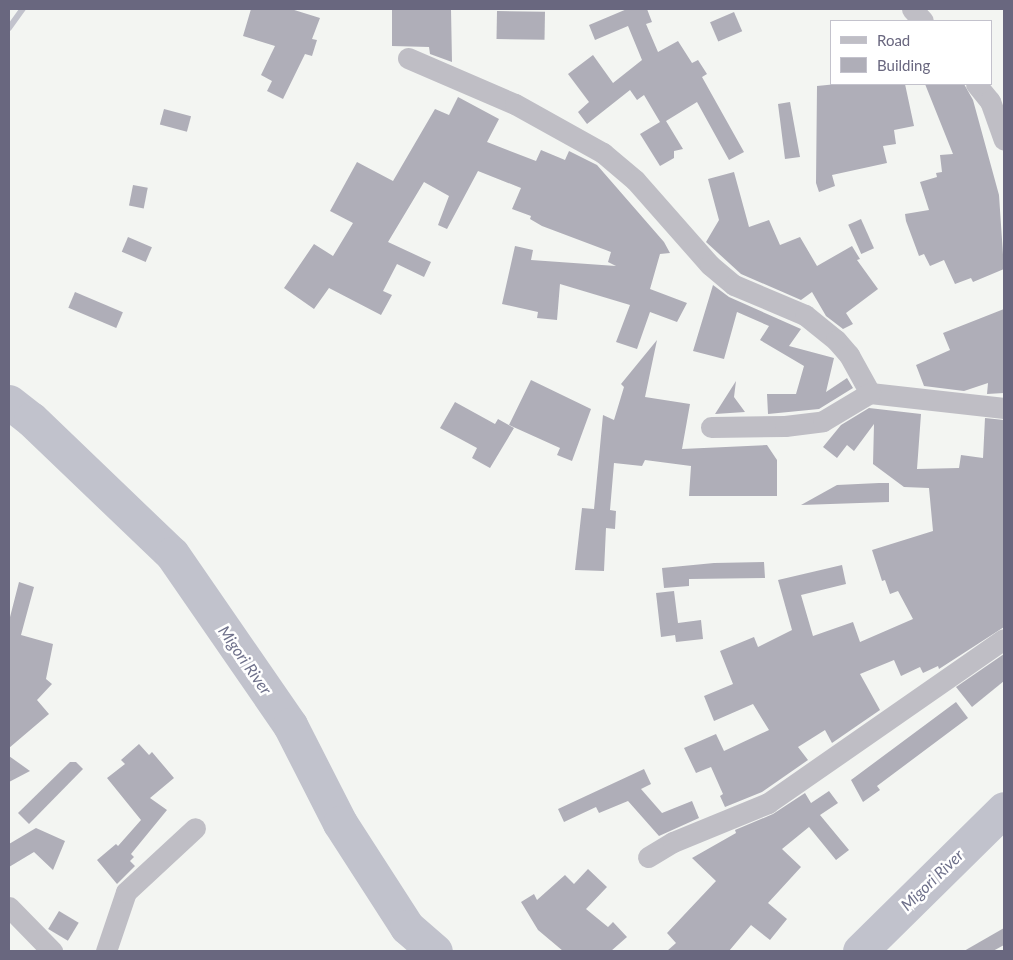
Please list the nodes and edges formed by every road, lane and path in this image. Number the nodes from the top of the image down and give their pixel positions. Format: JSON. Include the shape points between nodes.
{"nodes":[{"id":1,"x":912,"y":9,"type":"edge"},
{"id":2,"x":922,"y":20,"type":"edge"},
{"id":3,"x":408,"y":58,"type":"dead end"},
{"id":4,"x":977,"y":85,"type":"edge"},
{"id":5,"x":1004,"y":140,"type":"edge"},
{"id":6,"x":870,"y":393,"type":"junction"},
{"id":7,"x":1004,"y":408,"type":"edge"},
{"id":8,"x":711,"y":427,"type":"dead end"},
{"id":9,"x":1004,"y":639,"type":"edge"},
{"id":10,"x":195,"y":828,"type":"dead end"},
{"id":11,"x":648,"y":857,"type":"dead end"},
{"id":12,"x":9,"y":907,"type":"edge"},
{"id":13,"x":52,"y":951,"type":"edge"},
{"id":14,"x":106,"y":951,"type":"edge"}],
"edges":[{"from":1,"to":2,"type":"street"},
{"from":3,"to":6,"type":"street","via":[[515,104],[603,153],[635,180],[710,265],[734,284],[805,315],[836,340],[849,355]]},
{"from":4,"to":5,"type":"street","via":[[990,101]]},
{"from":6,"to":7,"type":"street"},
{"from":6,"to":8,"type":"street","via":[[823,422]]},
{"from":9,"to":11,"type":"street","via":[[768,803],[673,842]]},
{"from":10,"to":14,"type":"street","via":[[126,892]]},
{"from":12,"to":13,"type":"street"}]}
